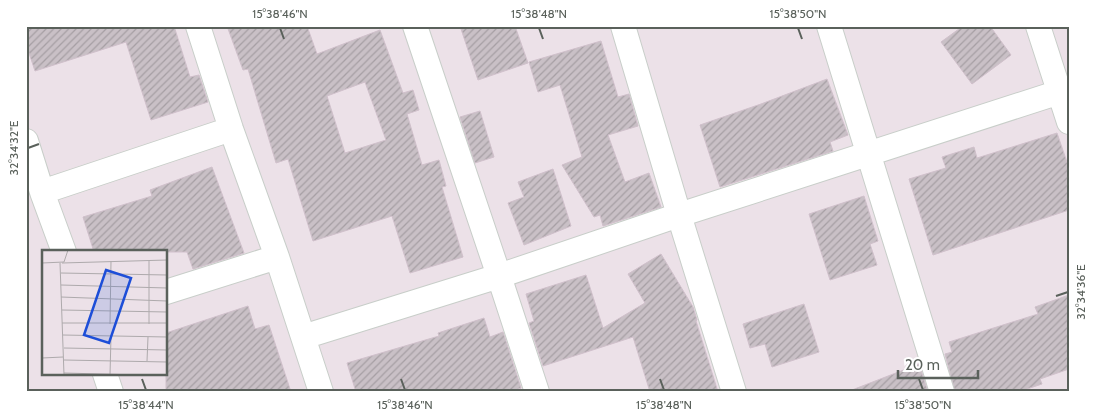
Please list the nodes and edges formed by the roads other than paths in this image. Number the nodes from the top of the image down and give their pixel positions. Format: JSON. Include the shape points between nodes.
{"nodes":[{"id":1,"x":198,"y":26,"type":"edge"},
{"id":2,"x":415,"y":26,"type":"edge"},
{"id":3,"x":623,"y":26,"type":"edge"},
{"id":4,"x":829,"y":26,"type":"edge"},
{"id":5,"x":1038,"y":26,"type":"edge"},
{"id":6,"x":1064,"y":90,"type":"edge"},
{"id":7,"x":1069,"y":122,"type":"edge"},
{"id":8,"x":231,"y":129,"type":"junction"},
{"id":9,"x":26,"y":141,"type":"edge"},
{"id":10,"x":868,"y":154,"type":"junction"},
{"id":11,"x":42,"y":192,"type":"junction"},
{"id":12,"x":679,"y":215,"type":"junction"},
{"id":13,"x":63,"y":250,"type":"edge"},
{"id":14,"x":277,"y":257,"type":"junction"},
{"id":15,"x":499,"y":276,"type":"junction"},
{"id":16,"x":168,"y":291,"type":"edge"},
{"id":17,"x":303,"y":337,"type":"junction"},
{"id":18,"x":106,"y":376,"type":"edge"},
{"id":19,"x":111,"y":392,"type":"edge"},
{"id":20,"x":321,"y":392,"type":"edge"},
{"id":21,"x":537,"y":392,"type":"edge"},
{"id":22,"x":734,"y":392,"type":"edge"},
{"id":23,"x":942,"y":392,"type":"edge"}],
"edges":[{"from":1,"to":8,"type":"street"},
{"from":2,"to":15,"type":"street"},
{"from":3,"to":12,"type":"street"},
{"from":4,"to":10,"type":"street"},
{"from":5,"to":6,"type":"street"},
{"from":6,"to":7,"type":"street"},
{"from":6,"to":10,"type":"street"},
{"from":8,"to":11,"type":"street"},
{"from":8,"to":14,"type":"street"},
{"from":9,"to":11,"type":"street"},
{"from":10,"to":12,"type":"street"},
{"from":10,"to":23,"type":"street"},
{"from":11,"to":13,"type":"street"},
{"from":12,"to":15,"type":"street"},
{"from":12,"to":22,"type":"street"},
{"from":14,"to":16,"type":"street"},
{"from":14,"to":17,"type":"street"},
{"from":15,"to":17,"type":"street"},
{"from":15,"to":21,"type":"street"},
{"from":17,"to":20,"type":"street"},
{"from":18,"to":19,"type":"street"}]}
